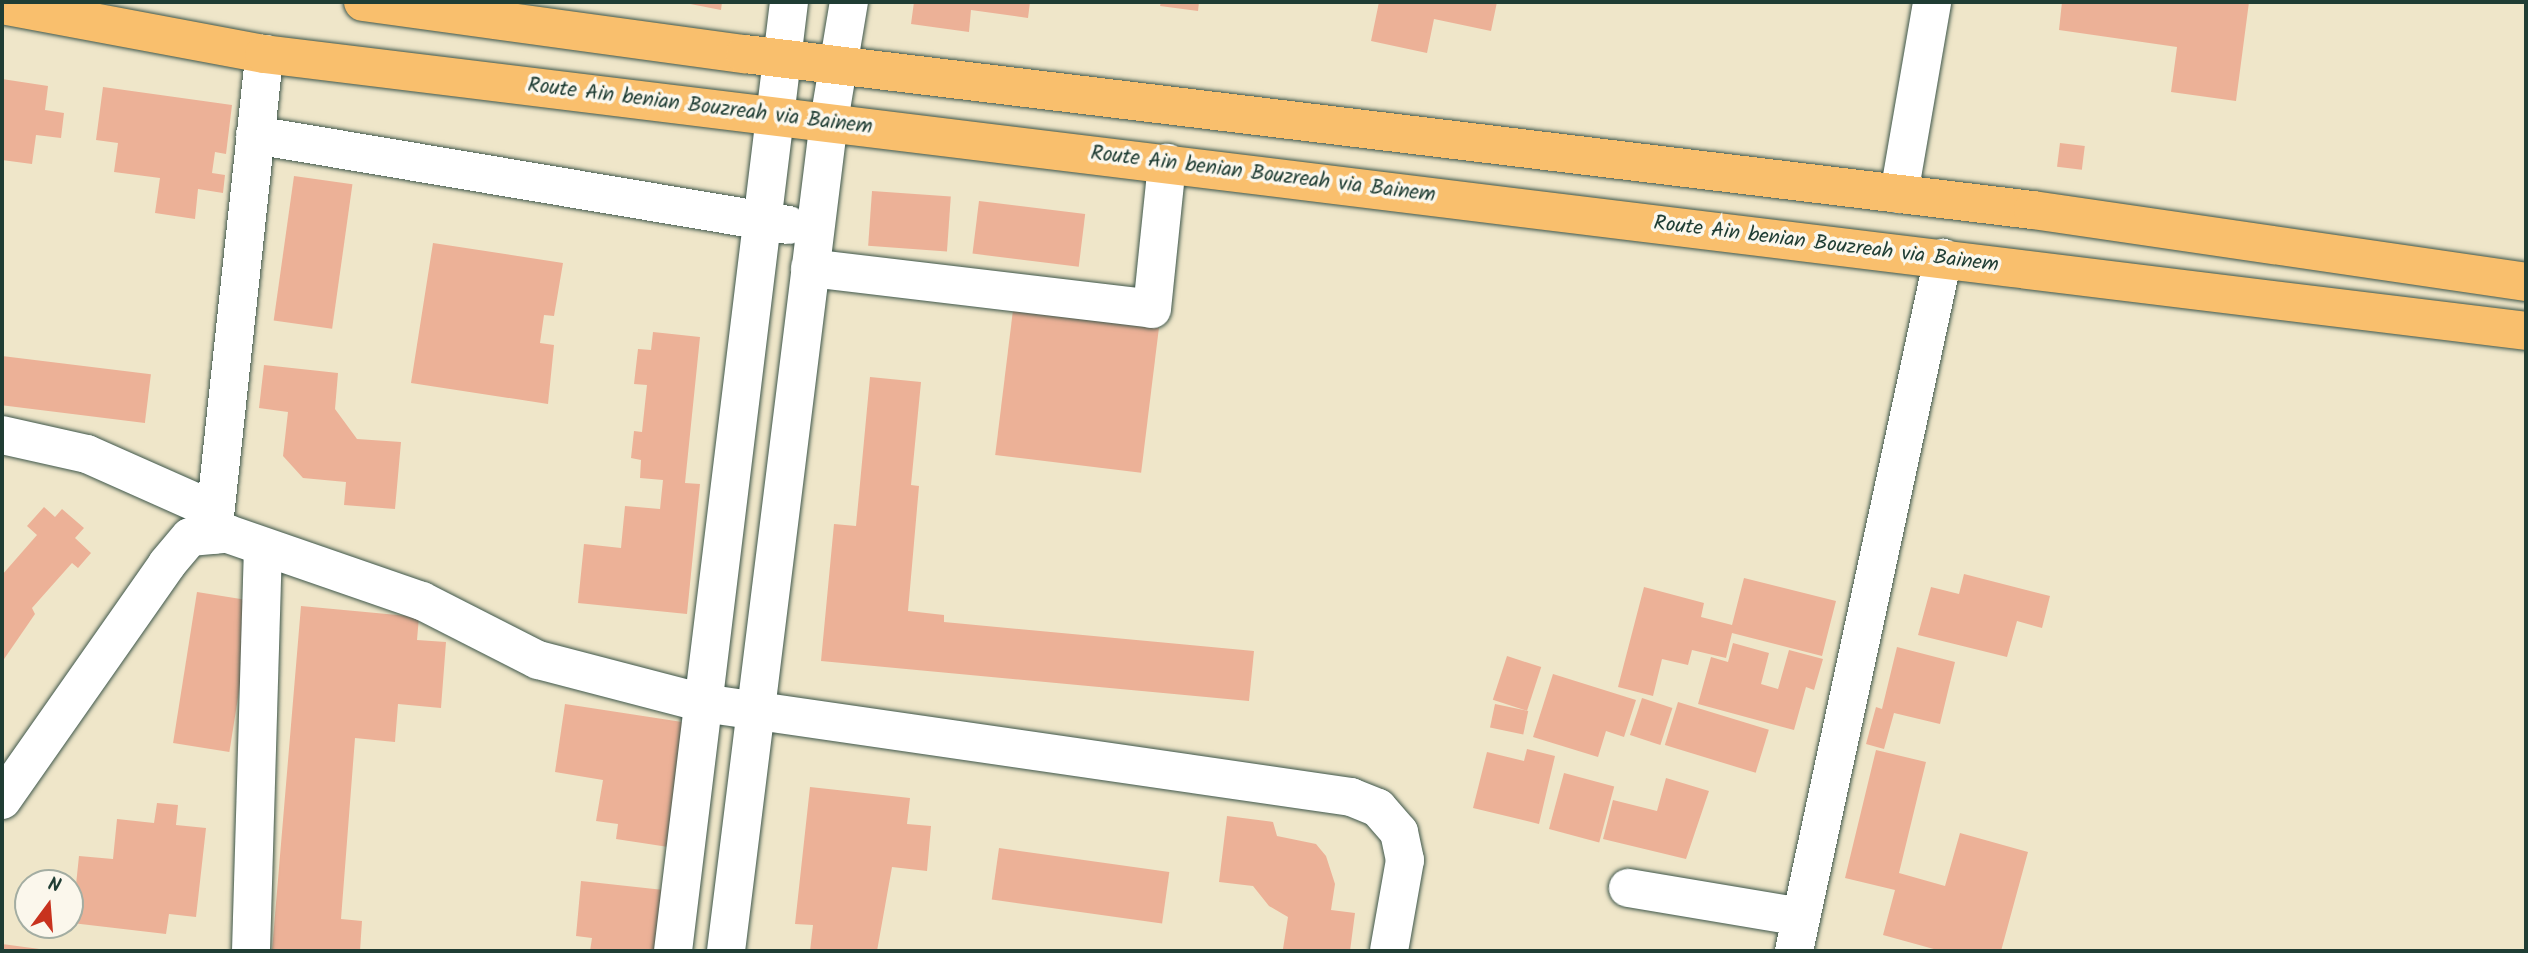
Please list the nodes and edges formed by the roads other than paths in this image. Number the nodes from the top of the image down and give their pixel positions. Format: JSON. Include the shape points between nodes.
{"nodes":[{"id":1,"x":363,"y":2,"type":"edge"},
{"id":2,"x":789,"y":2,"type":"edge"},
{"id":3,"x":849,"y":2,"type":"edge"},
{"id":4,"x":1932,"y":2,"type":"edge"},
{"id":5,"x":2,"y":5,"type":"edge"},
{"id":6,"x":264,"y":54,"type":"junction"},
{"id":7,"x":783,"y":57,"type":"junction"},
{"id":8,"x":841,"y":66,"type":"junction"},
{"id":9,"x":775,"y":114,"type":"junction"},
{"id":10,"x":828,"y":121,"type":"junction"},
{"id":11,"x":255,"y":135,"type":"junction"},
{"id":12,"x":1167,"y":163,"type":"junction"},
{"id":13,"x":1899,"y":194,"type":"junction"},
{"id":14,"x":762,"y":221,"type":"junction"},
{"id":15,"x":815,"y":228,"type":"junction"},
{"id":16,"x":1943,"y":258,"type":"junction"},
{"id":17,"x":810,"y":268,"type":"junction"},
{"id":18,"x":2526,"y":282,"type":"edge"},
{"id":19,"x":2526,"y":331,"type":"edge"},
{"id":20,"x":2,"y":435,"type":"edge"},
{"id":21,"x":214,"y":523,"type":"junction"},
{"id":22,"x":263,"y":549,"type":"junction"},
{"id":23,"x":703,"y":703,"type":"junction"},
{"id":24,"x":755,"y":710,"type":"junction"},
{"id":25,"x":2,"y":800,"type":"edge"},
{"id":26,"x":1628,"y":888,"type":"dead end"},
{"id":27,"x":1798,"y":934,"type":"edge"},
{"id":28,"x":251,"y":951,"type":"edge"},
{"id":29,"x":673,"y":951,"type":"edge"},
{"id":30,"x":726,"y":951,"type":"edge"},
{"id":31,"x":1389,"y":951,"type":"edge"}],
"edges":[{"from":1,"to":7,"type":"main road"},
{"from":2,"to":7,"type":"street"},
{"from":3,"to":8,"type":"street"},
{"from":4,"to":13,"type":"street"},
{"from":5,"to":6,"type":"main road","name":"Route Ain benian Bouzreah via Bainem"},
{"from":6,"to":9,"type":"main road","name":"Route Ain benian Bouzreah via Bainem"},
{"from":6,"to":11,"type":"street"},
{"from":7,"to":8,"type":"main road"},
{"from":7,"to":9,"type":"street"},
{"from":8,"to":10,"type":"street"},
{"from":8,"to":13,"type":"main road","via":[[1252,112]]},
{"from":9,"to":10,"type":"main road","name":"Route Ain benian Bouzreah via Bainem"},
{"from":9,"to":14,"type":"street"},
{"from":10,"to":12,"type":"main road","name":"Route Ain benian Bouzreah via Bainem"},
{"from":10,"to":15,"type":"street"},
{"from":11,"to":14,"type":"street"},
{"from":11,"to":21,"type":"street"},
{"from":12,"to":16,"type":"main road","name":"Route Ain benian Bouzreah via Bainem"},
{"from":12,"to":17,"type":"street","via":[[1152,309]]},
{"from":13,"to":18,"type":"main road"},
{"from":14,"to":15,"type":"street"},
{"from":14,"to":23,"type":"street"},
{"from":15,"to":17,"type":"street"},
{"from":16,"to":19,"type":"main road","name":"Route Ain benian Bouzreah via Bainem"},
{"from":16,"to":27,"type":"street"},
{"from":17,"to":24,"type":"street"},
{"from":20,"to":21,"type":"street","via":[[87,454]]},
{"from":21,"to":22,"type":"street"},
{"from":21,"to":25,"type":"street","via":[[190,537],[167,564]]},
{"from":22,"to":23,"type":"street","via":[[422,601],[538,660]]},
{"from":22,"to":28,"type":"street"},
{"from":23,"to":24,"type":"street"},
{"from":23,"to":29,"type":"street"},
{"from":24,"to":30,"type":"street"},
{"from":24,"to":31,"type":"street","via":[[1351,797],[1378,808],[1399,832],[1405,860]]},
{"from":26,"to":27,"type":"street"}]}
